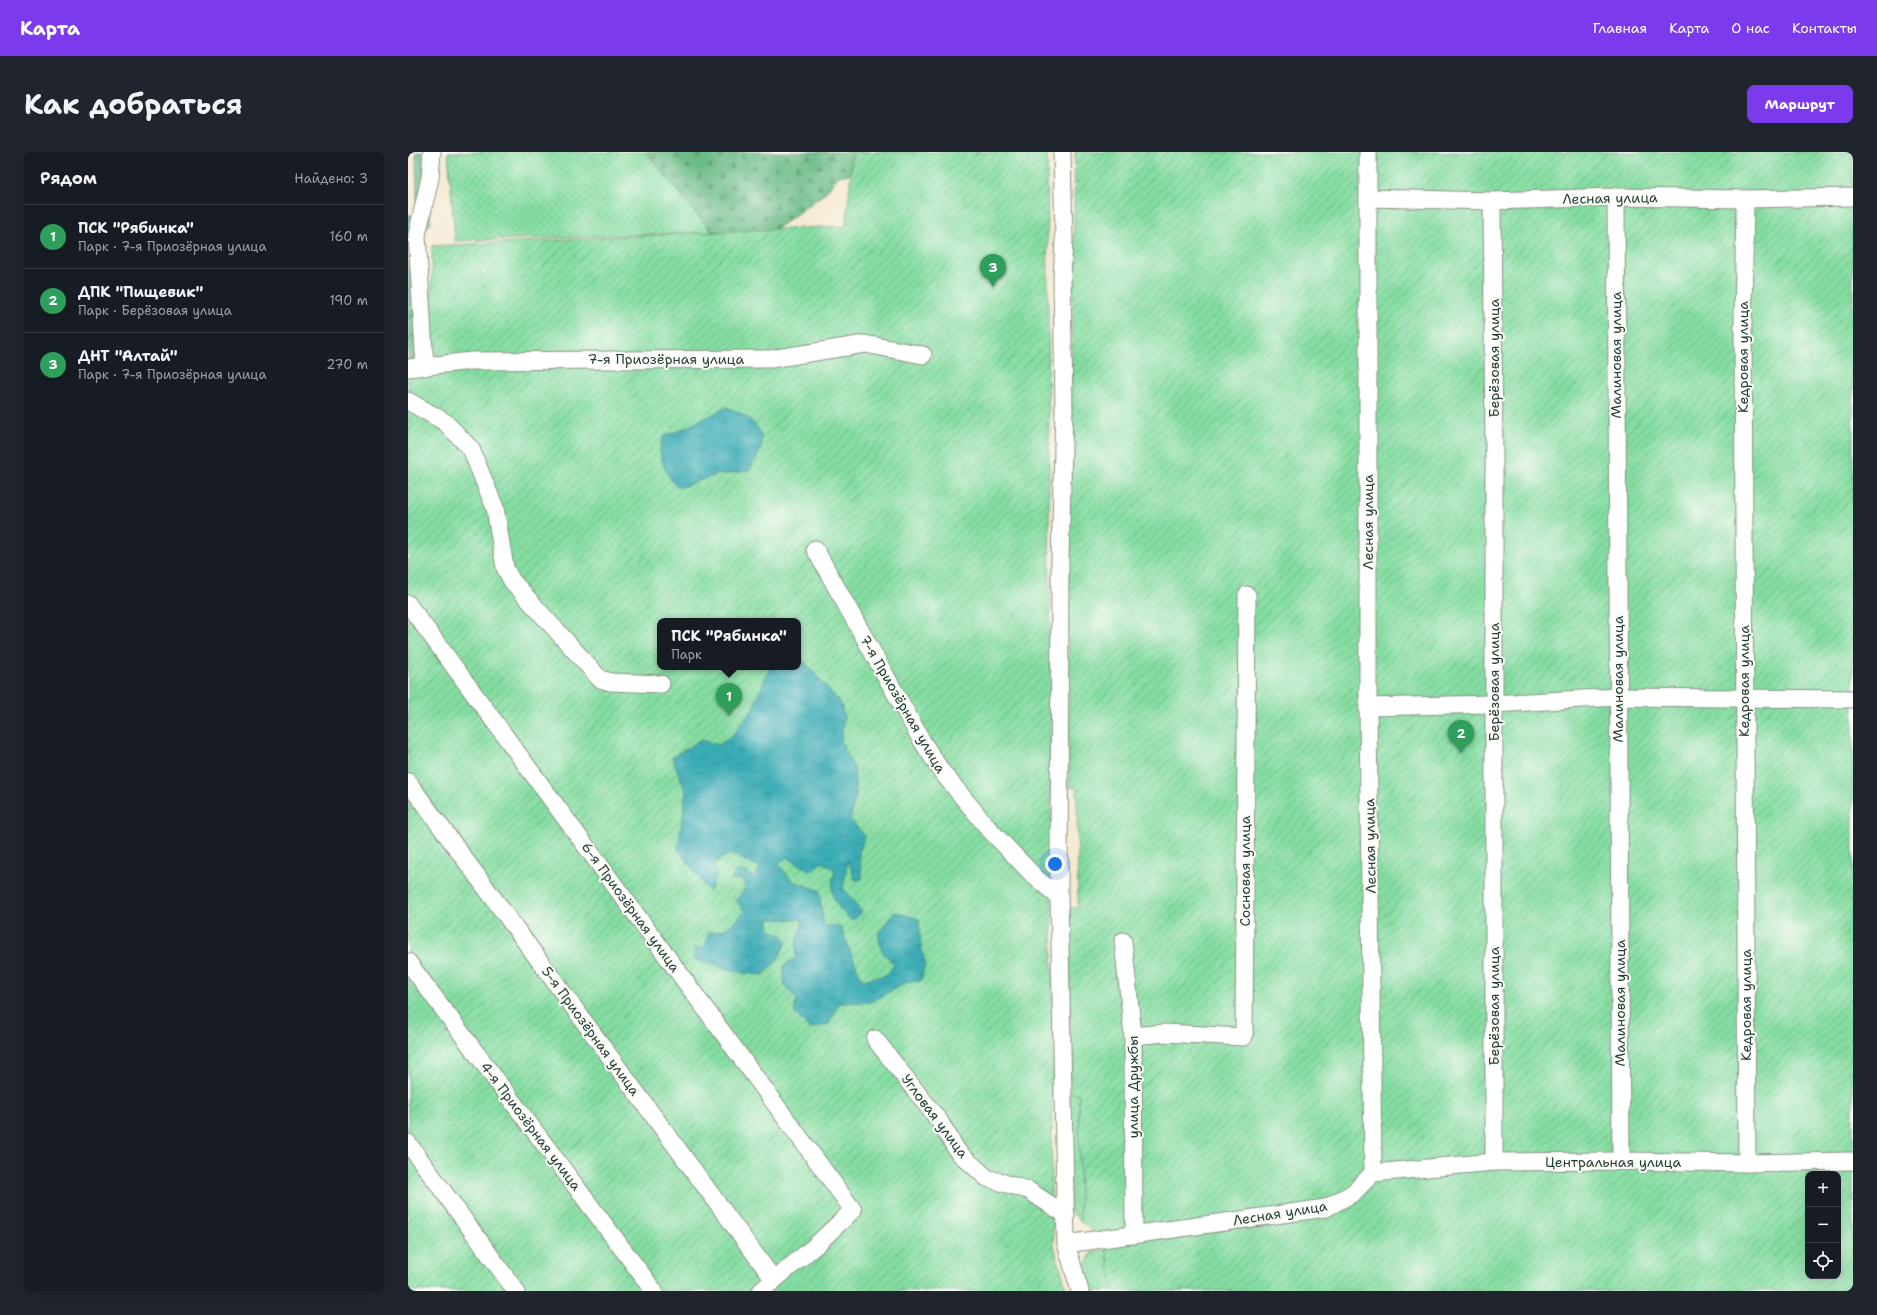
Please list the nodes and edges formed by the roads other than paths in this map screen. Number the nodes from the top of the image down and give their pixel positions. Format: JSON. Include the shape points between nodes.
{"nodes":[{"id":1,"x":432,"y":152,"type":"edge"},
{"id":2,"x":1062,"y":152,"type":"edge"},
{"id":3,"x":1368,"y":152,"type":"edge"},
{"id":4,"x":1616,"y":197,"type":"junction"},
{"id":5,"x":1853,"y":197,"type":"edge"},
{"id":6,"x":1368,"y":198,"type":"junction"},
{"id":7,"x":1745,"y":199,"type":"junction"},
{"id":8,"x":1492,"y":201,"type":"junction"},
{"id":9,"x":923,"y":355,"type":"dead end"},
{"id":10,"x":425,"y":367,"type":"junction"},
{"id":11,"x":408,"y":368,"type":"edge"},
{"id":12,"x":408,"y":401,"type":"edge"},
{"id":13,"x":815,"y":549,"type":"dead end"},
{"id":14,"x":1247,"y":595,"type":"dead end"},
{"id":15,"x":408,"y":604,"type":"edge"},
{"id":16,"x":661,"y":684,"type":"dead end"},
{"id":17,"x":1618,"y":697,"type":"junction"},
{"id":18,"x":1744,"y":699,"type":"junction"},
{"id":19,"x":1853,"y":699,"type":"edge"},
{"id":20,"x":1493,"y":704,"type":"junction"},
{"id":21,"x":1368,"y":707,"type":"junction"},
{"id":22,"x":408,"y":782,"type":"edge"},
{"id":23,"x":1059,"y":897,"type":"junction"},
{"id":24,"x":1123,"y":941,"type":"dead end"},
{"id":25,"x":408,"y":962,"type":"edge"},
{"id":26,"x":1133,"y":1036,"type":"junction"},
{"id":27,"x":876,"y":1039,"type":"dead end"},
{"id":28,"x":408,"y":1143,"type":"edge"},
{"id":29,"x":1621,"y":1161,"type":"junction"},
{"id":30,"x":1853,"y":1161,"type":"edge"},
{"id":31,"x":1494,"y":1162,"type":"junction"},
{"id":32,"x":1747,"y":1163,"type":"junction"},
{"id":33,"x":1373,"y":1173,"type":"junction"},
{"id":34,"x":1066,"y":1215,"type":"junction"},
{"id":35,"x":1134,"y":1235,"type":"junction"},
{"id":36,"x":1066,"y":1244,"type":"junction"},
{"id":37,"x":774,"y":1280,"type":"junction"},
{"id":38,"x":516,"y":1291,"type":"edge"},
{"id":39,"x":654,"y":1291,"type":"edge"},
{"id":40,"x":761,"y":1291,"type":"edge"},
{"id":41,"x":1080,"y":1291,"type":"edge"}],
"edges":[{"from":1,"to":10,"type":"street","via":[[430,178],[417,235]]},
{"from":2,"to":23,"type":"street","via":[[1064,409],[1060,560]]},
{"from":3,"to":6,"type":"street","name":"Лесная улица"},
{"from":4,"to":7,"type":"street","name":"Лесная улица"},
{"from":4,"to":8,"type":"street","name":"Лесная улица"},
{"from":4,"to":17,"type":"street","name":"Малиновая улица"},
{"from":5,"to":7,"type":"street","name":"Лесная улица"},
{"from":6,"to":8,"type":"street","name":"Лесная улица"},
{"from":6,"to":21,"type":"street","name":"Лесная улица"},
{"from":7,"to":18,"type":"street","name":"Кедровая улица"},
{"from":8,"to":20,"type":"street","name":"Берёзовая улица"},
{"from":9,"to":10,"type":"street","name":"7-я Приозёрная улица","via":[[865,344],[771,359],[472,361]]},
{"from":10,"to":11,"type":"street","name":"7-я Приозёрная улица"},
{"from":12,"to":16,"type":"street","via":[[445,422],[471,449],[495,508],[504,568],[600,679],[611,682]]},
{"from":13,"to":23,"type":"street","name":"7-я Приозёрная улица","via":[[918,734],[942,772],[989,829],[1034,876]]},
{"from":14,"to":26,"type":"street","name":"Сосновая улица","via":[[1244,1037],[1164,1033]]},
{"from":15,"to":37,"type":"street","name":"6-я Приозёрная улица","via":[[853,1210]]},
{"from":17,"to":18,"type":"street"},
{"from":17,"to":20,"type":"street"},
{"from":17,"to":29,"type":"street","name":"Малиновая улица"},
{"from":18,"to":19,"type":"street"},
{"from":18,"to":32,"type":"street","name":"Кедровая улица"},
{"from":20,"to":21,"type":"street"},
{"from":20,"to":31,"type":"street","name":"Берёзовая улица"},
{"from":21,"to":33,"type":"street","name":"Лесная улица"},
{"from":22,"to":37,"type":"street","name":"5-я Приозёрная улица"},
{"from":23,"to":34,"type":"street"},
{"from":24,"to":26,"type":"street","name":"улица Дружбы"},
{"from":25,"to":39,"type":"street","name":"4-я Приозёрная улица"},
{"from":26,"to":35,"type":"street","name":"улица Дружбы"},
{"from":27,"to":34,"type":"street","name":"Угловая улица","via":[[940,1122],[958,1152],[987,1178],[1028,1190]]},
{"from":28,"to":38,"type":"street"},
{"from":29,"to":31,"type":"street","name":"Центральная улица"},
{"from":29,"to":32,"type":"street","name":"Центральная улица"},
{"from":30,"to":32,"type":"street","name":"Центральная улица"},
{"from":31,"to":33,"type":"street","name":"Центральная улица"},
{"from":33,"to":35,"type":"street","name":"Лесная улица","via":[[1353,1193],[1326,1208]]},
{"from":34,"to":36,"type":"street"},
{"from":35,"to":36,"type":"street","name":"Лесная улица"},
{"from":36,"to":41,"type":"street"},
{"from":37,"to":40,"type":"street"}]}
